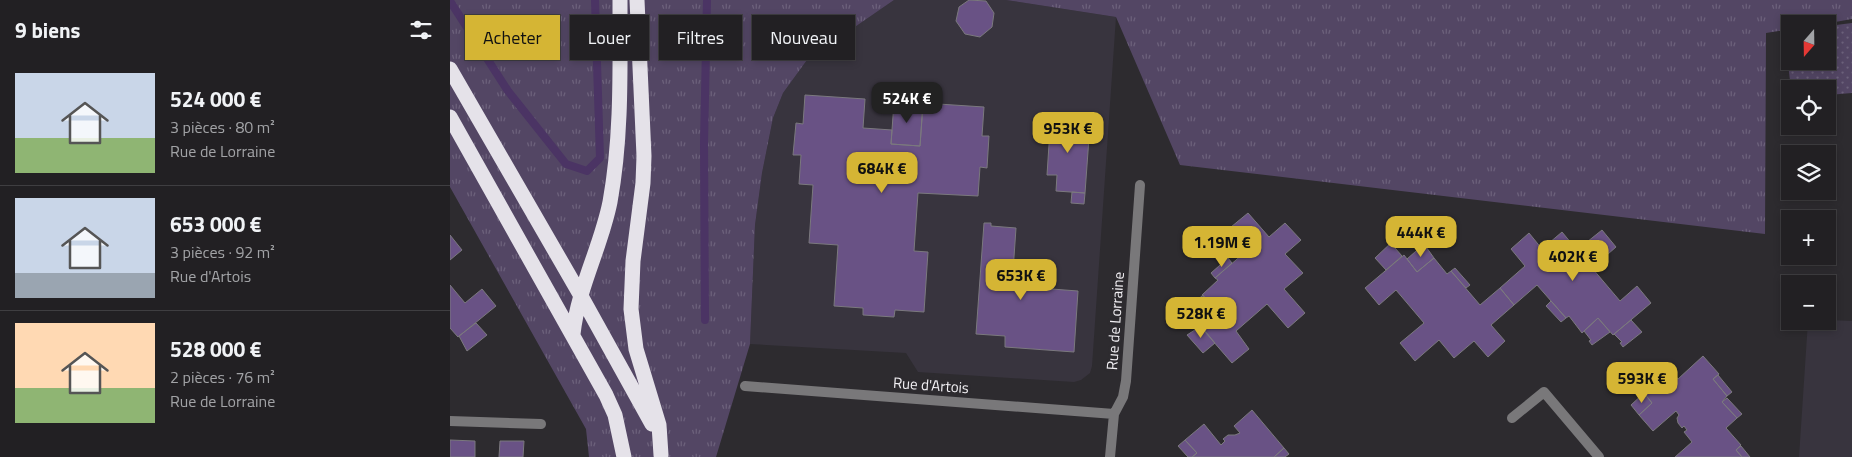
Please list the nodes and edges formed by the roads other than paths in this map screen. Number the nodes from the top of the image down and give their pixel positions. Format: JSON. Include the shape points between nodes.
{"nodes":[{"id":1,"x":620,"y":0,"type":"edge"},
{"id":2,"x":637,"y":0,"type":"edge"},
{"id":3,"x":450,"y":69,"type":"edge"},
{"id":4,"x":450,"y":117,"type":"edge"},
{"id":5,"x":1140,"y":185,"type":"dead end"},
{"id":6,"x":581,"y":296,"type":"junction"},
{"id":7,"x":573,"y":334,"type":"junction"},
{"id":8,"x":745,"y":386,"type":"dead end"},
{"id":9,"x":1114,"y":414,"type":"junction"},
{"id":10,"x":1512,"y":418,"type":"dead end"},
{"id":11,"x":450,"y":421,"type":"edge"},
{"id":12,"x":540,"y":424,"type":"dead end"},
{"id":13,"x":661,"y":456,"type":"edge"},
{"id":14,"x":624,"y":457,"type":"edge"},
{"id":15,"x":1110,"y":457,"type":"edge"},
{"id":16,"x":1599,"y":457,"type":"edge"}],
"edges":[{"from":1,"to":6,"type":"highway","via":[[618,124],[611,192],[599,244]]},
{"from":2,"to":13,"type":"highway","via":[[644,170],[631,309],[636,349],[659,425]]},
{"from":3,"to":6,"type":"highway"},
{"from":4,"to":7,"type":"highway"},
{"from":5,"to":9,"type":"street","name":"Rue de Lorraine","via":[[1126,381],[1123,397]]},
{"from":6,"to":7,"type":"highway"},
{"from":6,"to":13,"type":"highway","via":[[648,415]]},
{"from":7,"to":14,"type":"highway","via":[[611,405]]},
{"from":8,"to":9,"type":"street","name":"Rue d'Artois"},
{"from":9,"to":15,"type":"street","name":"Rue de Lorraine"},
{"from":10,"to":16,"type":"street","via":[[1544,392]]},
{"from":11,"to":12,"type":"street"}]}
